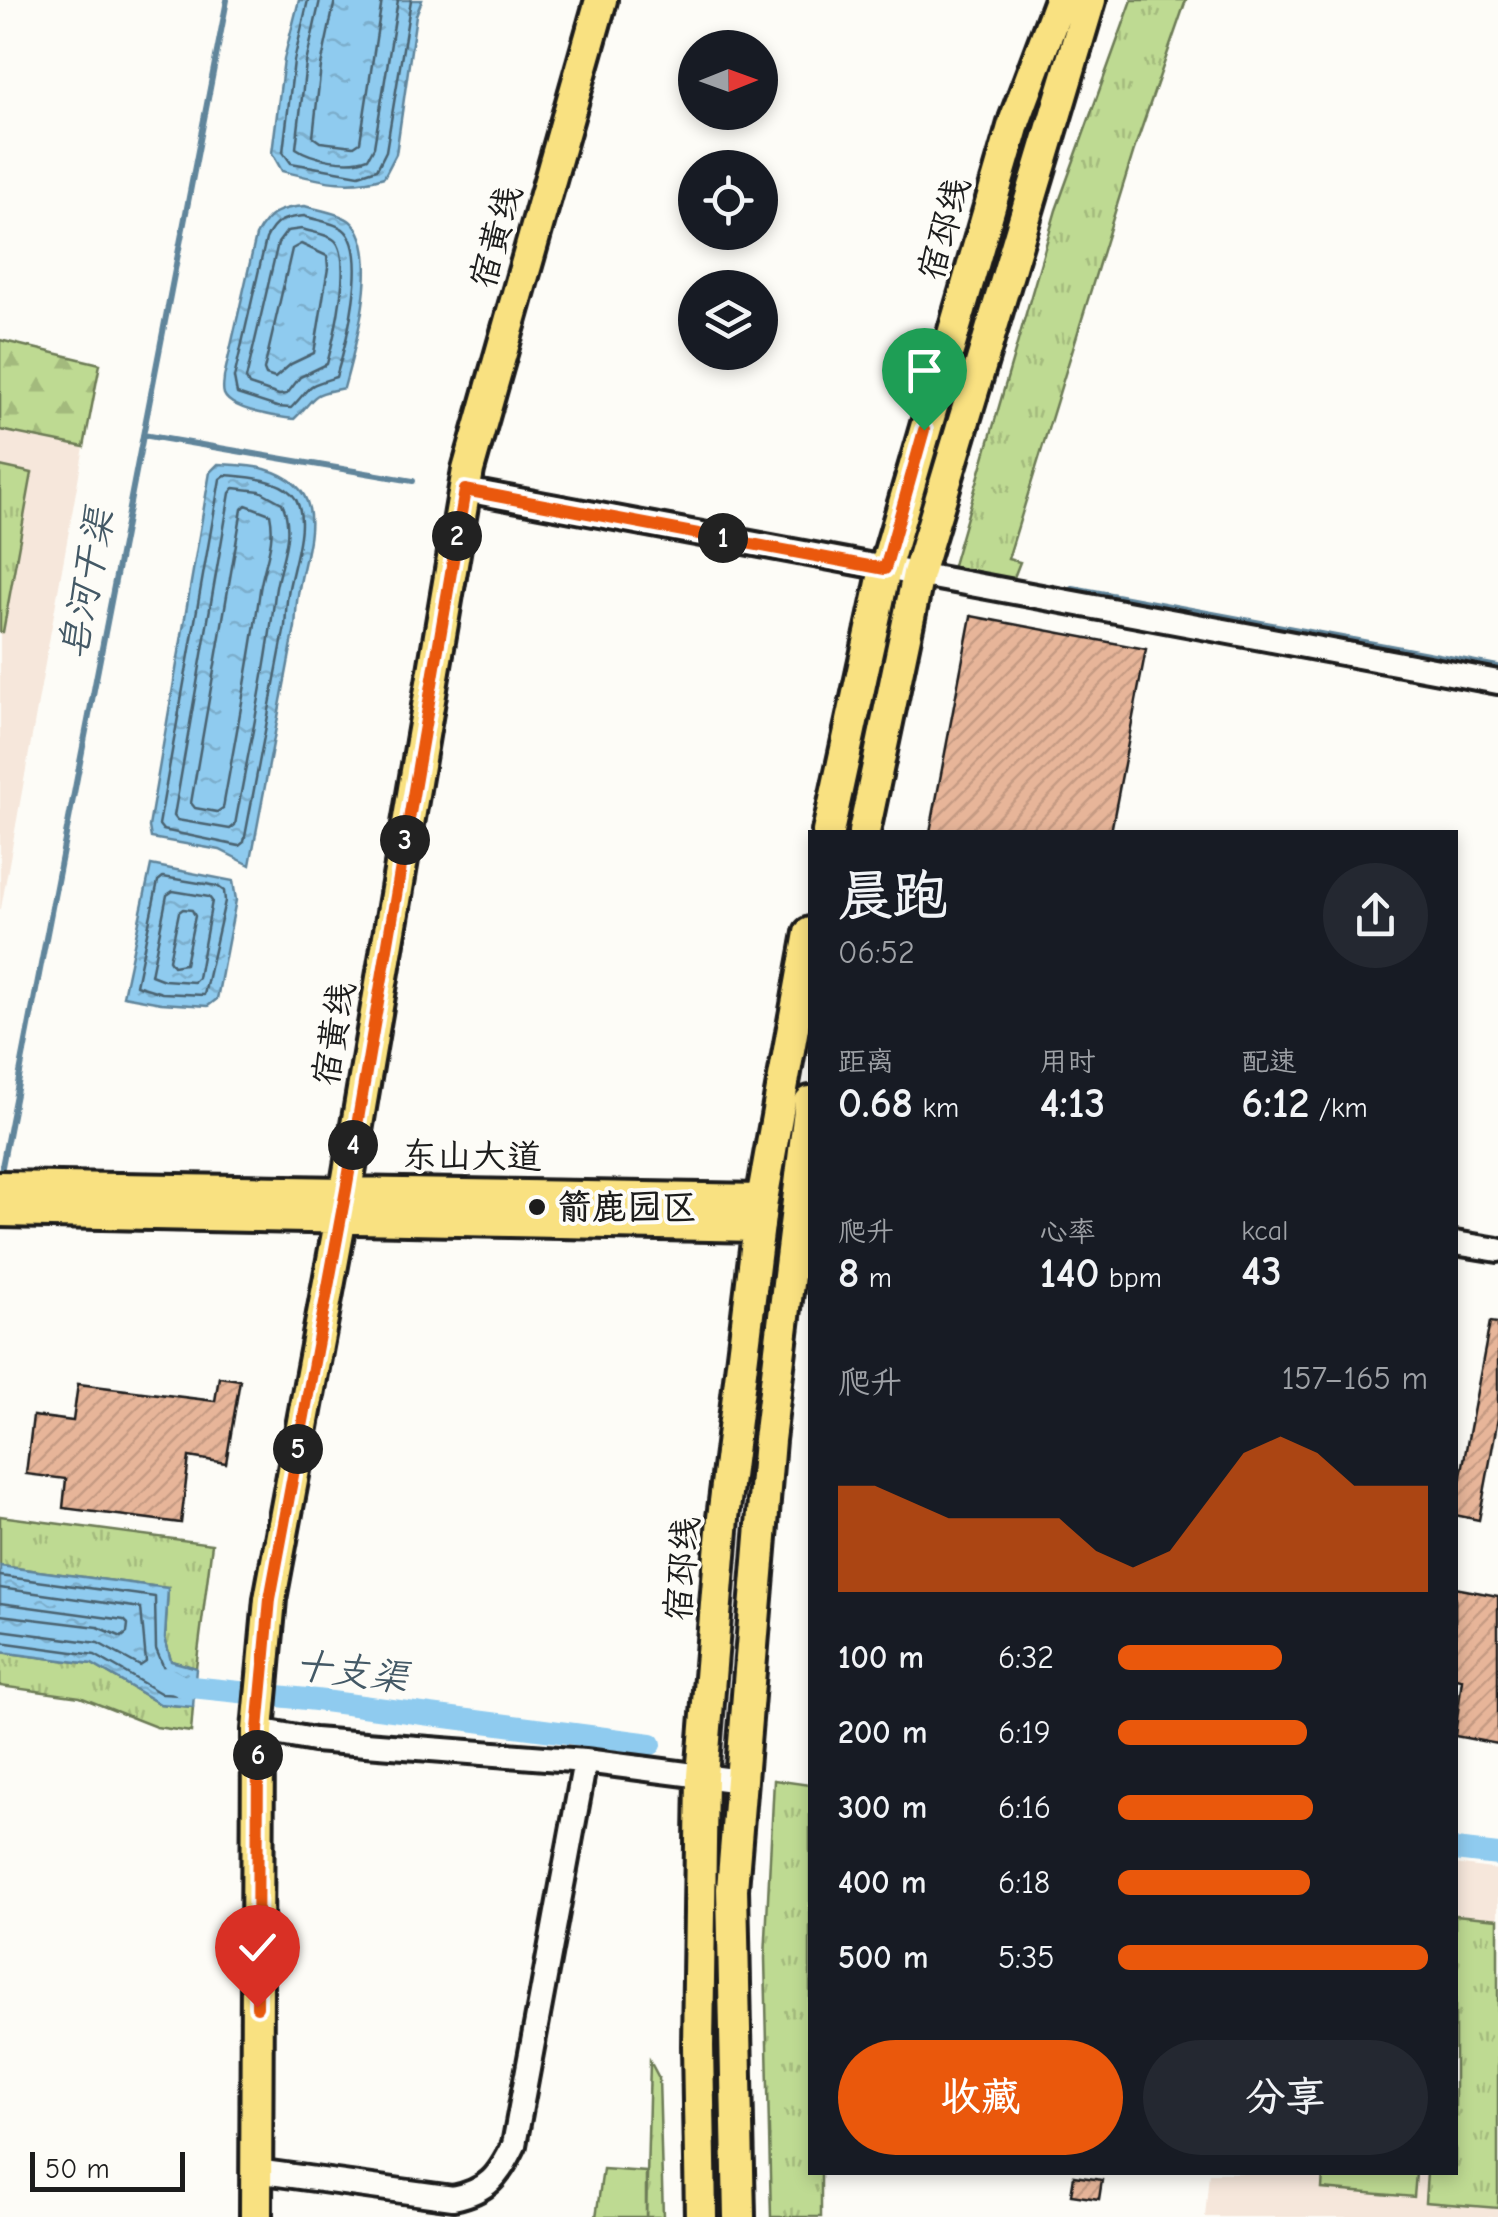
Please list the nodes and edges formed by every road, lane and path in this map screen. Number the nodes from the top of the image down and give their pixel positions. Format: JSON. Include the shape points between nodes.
{"nodes":[{"id":1,"x":601,"y":0,"type":"edge"},
{"id":2,"x":1060,"y":0,"type":"edge"},
{"id":3,"x":1090,"y":0,"type":"edge"},
{"id":4,"x":465,"y":490,"type":"junction"},
{"id":5,"x":885,"y":569,"type":"junction"},
{"id":6,"x":918,"y":574,"type":"junction"},
{"id":7,"x":1498,"y":682,"type":"edge"},
{"id":8,"x":828,"y":830,"type":"edge"},
{"id":9,"x":864,"y":830,"type":"edge"},
{"id":10,"x":808,"y":944,"type":"edge"},
{"id":11,"x":808,"y":1118,"type":"edge"},
{"id":12,"x":3,"y":1199,"type":"edge"},
{"id":13,"x":343,"y":1203,"type":"junction"},
{"id":14,"x":761,"y":1213,"type":"junction"},
{"id":15,"x":1458,"y":1243,"type":"edge"},
{"id":16,"x":1498,"y":1250,"type":"edge"},
{"id":17,"x":259,"y":1724,"type":"junction"},
{"id":18,"x":585,"y":1761,"type":"junction"},
{"id":19,"x":702,"y":1776,"type":"junction"},
{"id":20,"x":740,"y":1782,"type":"junction"},
{"id":21,"x":256,"y":2171,"type":"junction"},
{"id":22,"x":256,"y":2217,"type":"edge"},
{"id":23,"x":701,"y":2217,"type":"edge"},
{"id":24,"x":739,"y":2217,"type":"edge"}],
"edges":[{"from":1,"to":4,"type":"main road","name":"宿黄线"},
{"from":2,"to":5,"type":"main road","name":"宿邳线","via":[[1015,120]]},
{"from":3,"to":6,"type":"main road"},
{"from":4,"to":5,"type":"street"},
{"from":4,"to":13,"type":"main road","name":"宿黄线"},
{"from":5,"to":6,"type":"street"},
{"from":5,"to":8,"type":"main road","name":"宿邳线"},
{"from":6,"to":7,"type":"street"},
{"from":6,"to":9,"type":"main road"},
{"from":10,"to":14,"type":"main road","name":"宿邳线"},
{"from":11,"to":20,"type":"main road","via":[[768,1440]]},
{"from":12,"to":13,"type":"main road","name":"东山大道"},
{"from":13,"to":14,"type":"main road","name":"东山大道"},
{"from":13,"to":17,"type":"main road","name":"宿黄线","via":[[270,1599]]},
{"from":14,"to":19,"type":"main road","name":"宿邳线","via":[[723,1518]]},
{"from":15,"to":16,"type":"street"},
{"from":17,"to":18,"type":"street","via":[[314,1740]]},
{"from":17,"to":21,"type":"main road","name":"宿黄线"},
{"from":18,"to":19,"type":"street"},
{"from":18,"to":21,"type":"street","via":[[514,2145],[496,2179],[453,2198]]},
{"from":19,"to":20,"type":"street"},
{"from":19,"to":23,"type":"main road","name":"宿邳线"},
{"from":20,"to":24,"type":"main road","via":[[732,1889]]},
{"from":21,"to":22,"type":"main road","name":"宿黄线"}]}
